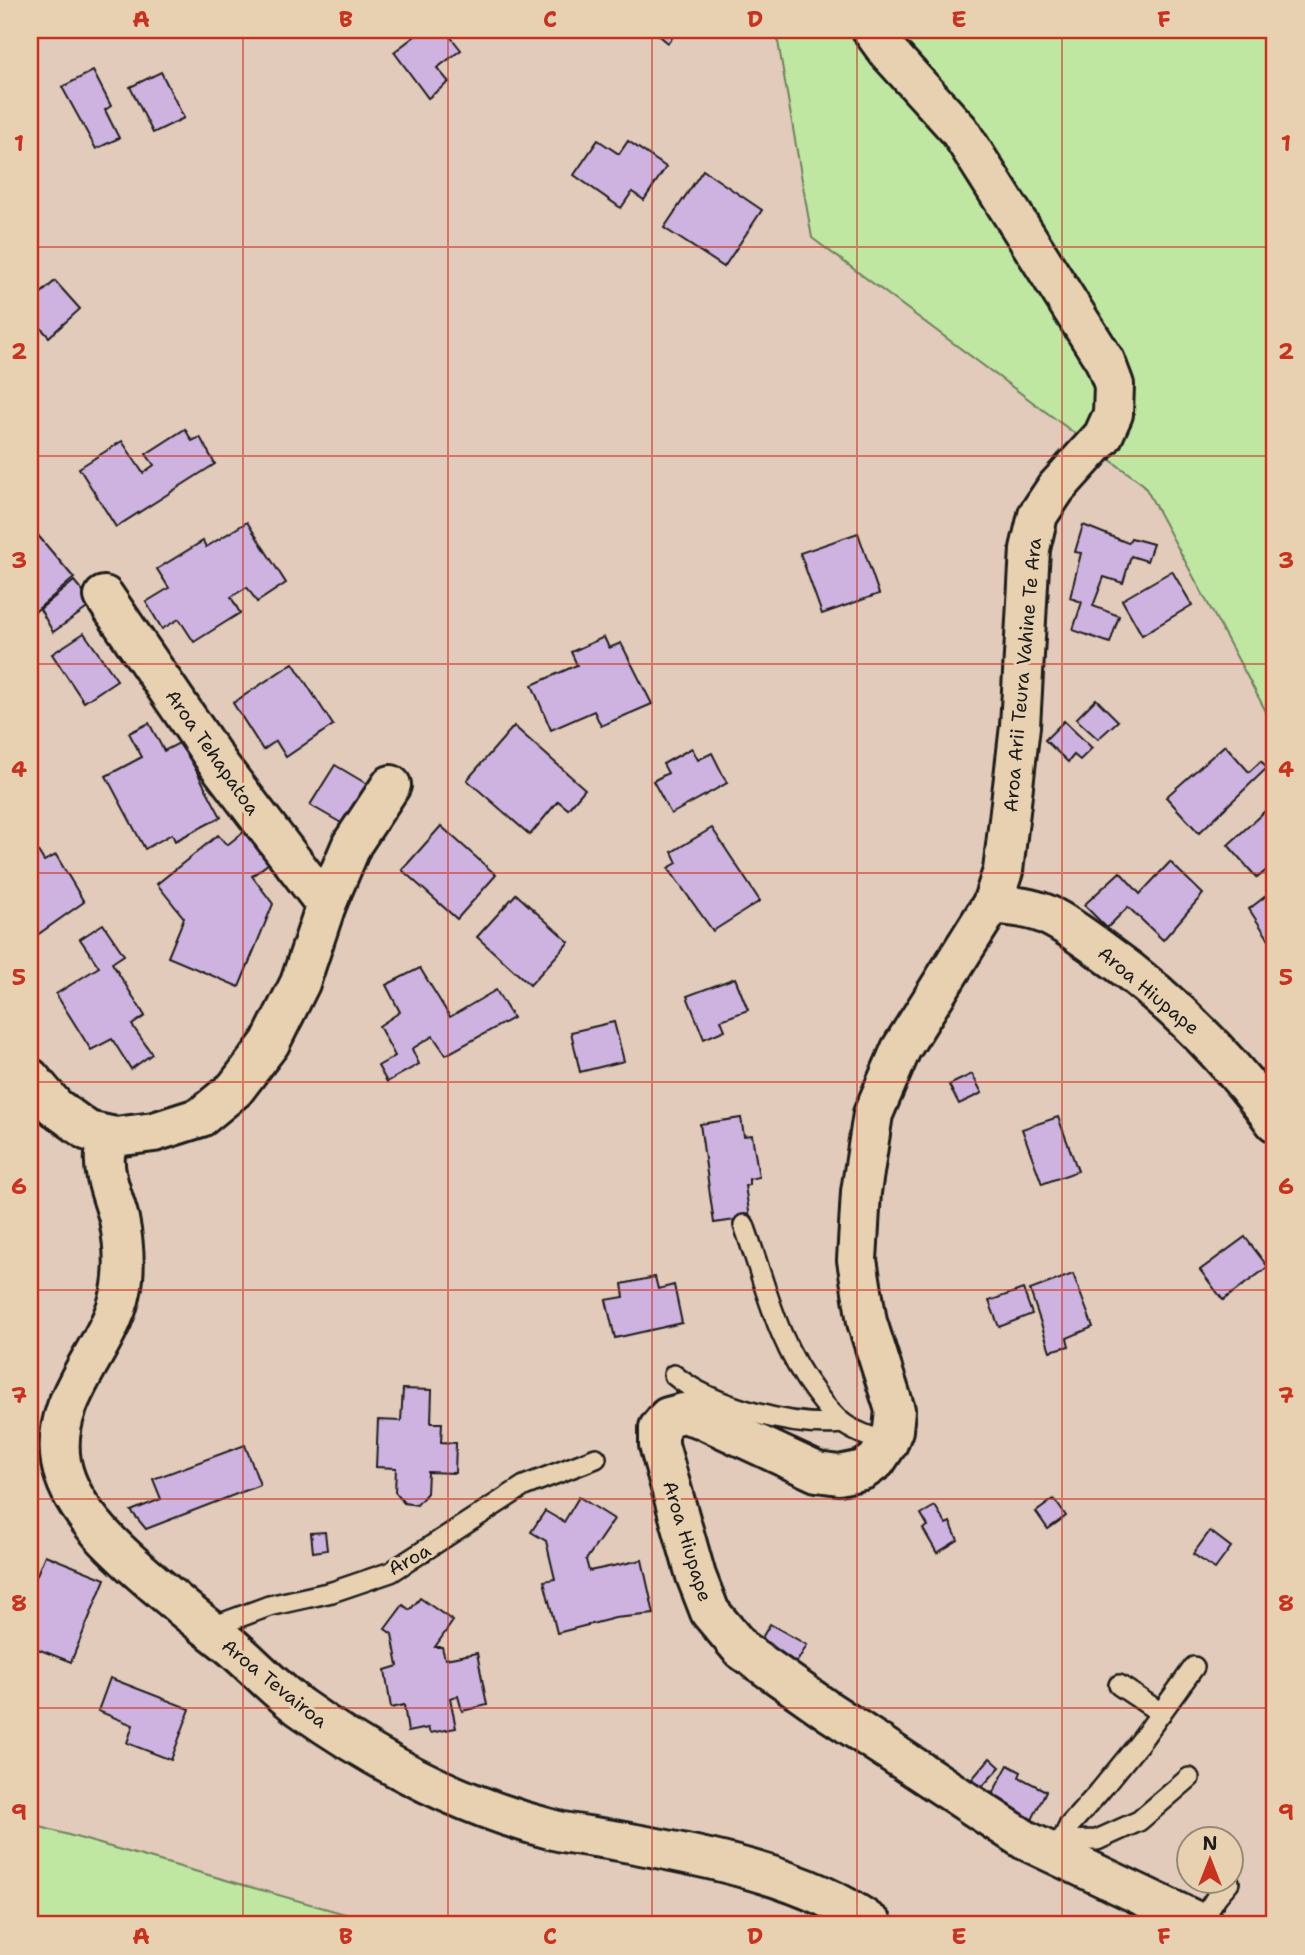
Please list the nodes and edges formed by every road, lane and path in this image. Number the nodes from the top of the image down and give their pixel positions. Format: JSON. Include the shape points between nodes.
{"nodes":[{"id":1,"x":872,"y":30,"type":"edge"},
{"id":2,"x":104,"y":596,"type":"dead end"},
{"id":3,"x":391,"y":785,"type":"dead end"},
{"id":4,"x":992,"y":904,"type":"junction"},
{"id":5,"x":326,"y":905,"type":"junction"},
{"id":6,"x":30,"y":1078,"type":"edge"},
{"id":7,"x":1275,"y":1122,"type":"edge"},
{"id":8,"x":109,"y":1136,"type":"junction"},
{"id":9,"x":744,"y":1225,"type":"dead end"},
{"id":10,"x":674,"y":1375,"type":"dead end"},
{"id":11,"x":842,"y":1423,"type":"junction"},
{"id":12,"x":888,"y":1443,"type":"junction"},
{"id":13,"x":596,"y":1458,"type":"dead end"},
{"id":14,"x":207,"y":1629,"type":"junction"},
{"id":15,"x":1194,"y":1667,"type":"dead end"},
{"id":16,"x":1119,"y":1685,"type":"dead end"},
{"id":17,"x":1161,"y":1713,"type":"junction"},
{"id":18,"x":1189,"y":1778,"type":"dead end"},
{"id":19,"x":1060,"y":1849,"type":"junction"},
{"id":20,"x":1217,"y":1896,"type":"edge"},
{"id":21,"x":1202,"y":1924,"type":"edge"},
{"id":22,"x":873,"y":1925,"type":"edge"}],
"edges":[{"from":1,"to":4,"type":"street","name":"Aroa Arii Teura Vahine Te Ara","via":[[959,130],[1105,361],[1114,385],[1113,414],[1103,436],[1038,515],[1030,549],[1020,726],[1003,871]]},
{"from":2,"to":5,"type":"street","name":"Aroa Tehapatoa","via":[[219,765]]},
{"from":3,"to":5,"type":"street","via":[[352,844]]},
{"from":4,"to":7,"type":"street","name":"Aroa Hiupape","via":[[1045,913],[1128,969],[1212,1045]]},
{"from":4,"to":12,"type":"street","name":"Aroa Arii Teura Vahine Te Ara","via":[[901,1049],[873,1114],[857,1259],[867,1322],[895,1410]]},
{"from":5,"to":8,"type":"street","via":[[300,984],[270,1043],[235,1089],[201,1117],[154,1132]]},
{"from":6,"to":8,"type":"street","via":[[55,1107],[88,1131]]},
{"from":8,"to":14,"type":"street","name":"Aroa Tevairoa","via":[[104,1157],[124,1247],[123,1282],[113,1315],[66,1410],[61,1463],[72,1492],[107,1540]]},
{"from":9,"to":11,"type":"lane","via":[[781,1336],[798,1370]]},
{"from":10,"to":11,"type":"lane","via":[[710,1397],[786,1421]]},
{"from":11,"to":12,"type":"lane"},
{"from":12,"to":19,"type":"street","name":"Aroa Hiupape","via":[[863,1470],[839,1475],[817,1472],[703,1419],[683,1413],[668,1417],[659,1428],[659,1445],[710,1612],[742,1650],[827,1710],[1013,1832]]},
{"from":13,"to":14,"type":"lane","name":"Aroa","via":[[524,1486],[391,1572],[269,1606]]},
{"from":14,"to":22,"type":"street","name":"Aroa Tevairoa","via":[[297,1706],[437,1788],[555,1830],[729,1864],[823,1896]]},
{"from":15,"to":17,"type":"lane"},
{"from":16,"to":17,"type":"lane"},
{"from":17,"to":19,"type":"lane","via":[[1069,1826]]},
{"from":18,"to":19,"type":"lane","via":[[1139,1821],[1097,1840]]},
{"from":19,"to":21,"type":"street","name":"Aroa Hiupape"},
{"from":20,"to":21,"type":"lane","name":"Aroa Hiupape"}]}
